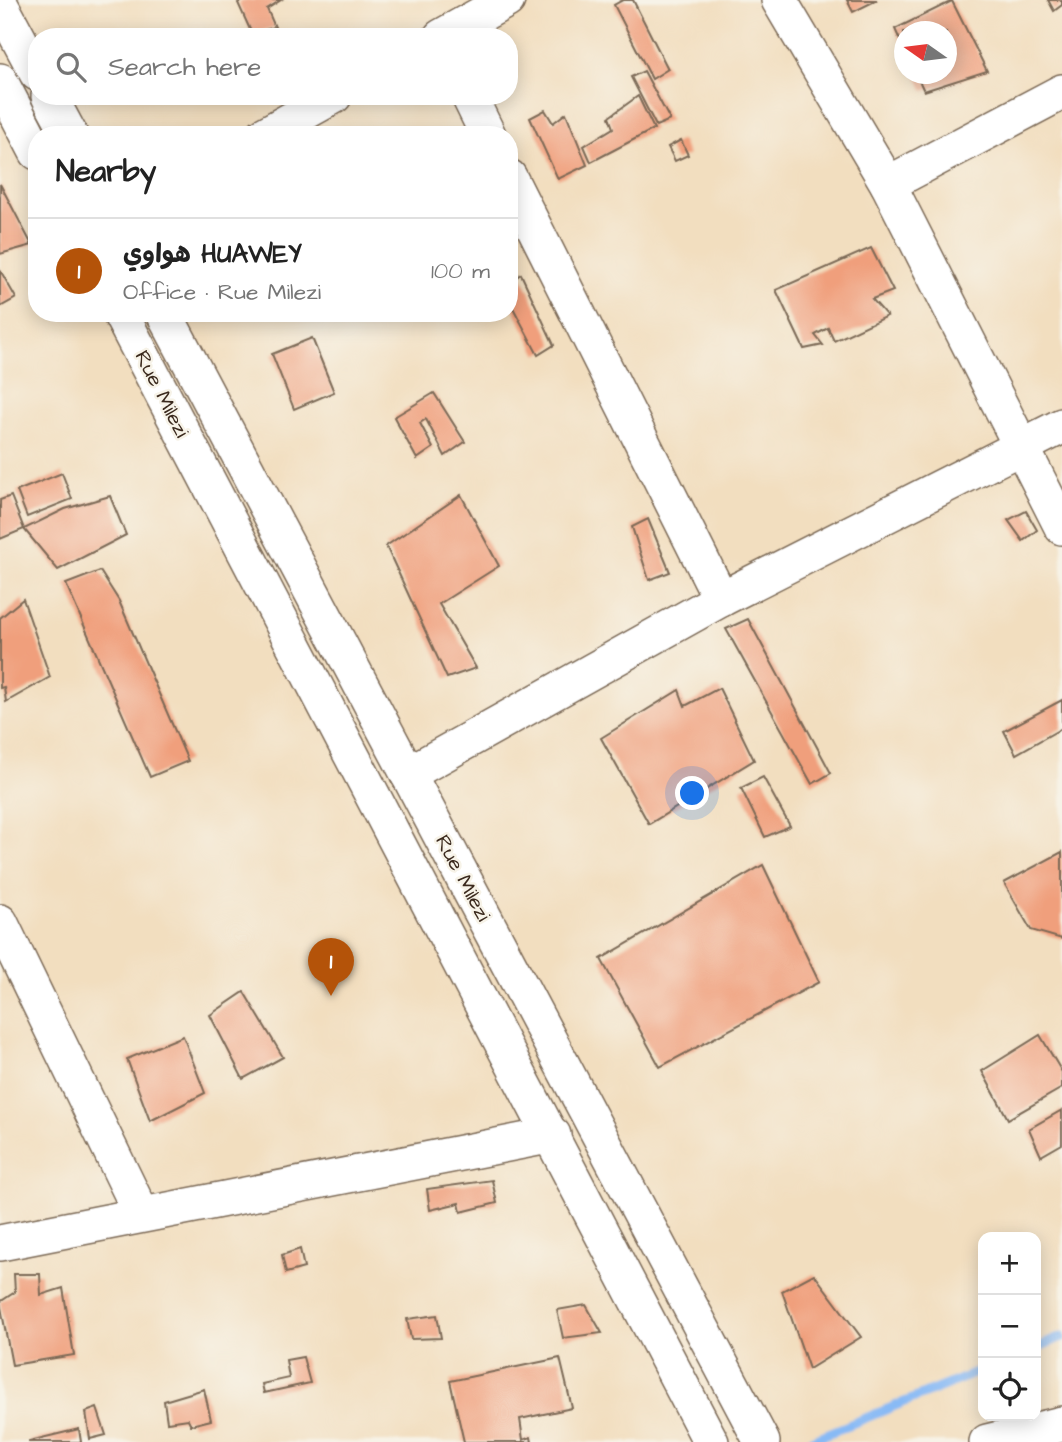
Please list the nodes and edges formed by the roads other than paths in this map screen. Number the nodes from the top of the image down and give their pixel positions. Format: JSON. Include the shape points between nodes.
{"nodes":[{"id":1,"x":507,"y":0,"type":"edge"},
{"id":2,"x":779,"y":0,"type":"edge"},
{"id":3,"x":0,"y":4,"type":"edge"},
{"id":4,"x":457,"y":28,"type":"edge"},
{"id":5,"x":28,"y":56,"type":"edge"},
{"id":6,"x":0,"y":80,"type":"edge"},
{"id":7,"x":1062,"y":92,"type":"edge"},
{"id":8,"x":54,"y":105,"type":"edge"},
{"id":9,"x":318,"y":105,"type":"edge"},
{"id":10,"x":473,"y":105,"type":"edge"},
{"id":11,"x":10,"y":124,"type":"edge"},
{"id":12,"x":65,"y":126,"type":"edge"},
{"id":13,"x":280,"y":126,"type":"edge"},
{"id":14,"x":484,"y":126,"type":"edge"},
{"id":15,"x":28,"y":143,"type":"edge"},
{"id":16,"x":888,"y":184,"type":"junction"},
{"id":17,"x":518,"y":195,"type":"edge"},
{"id":18,"x":125,"y":322,"type":"edge"},
{"id":19,"x":169,"y":322,"type":"edge"},
{"id":20,"x":1062,"y":426,"type":"edge"},
{"id":21,"x":1020,"y":447,"type":"junction"},
{"id":22,"x":1062,"y":527,"type":"edge"},
{"id":23,"x":721,"y":599,"type":"junction"},
{"id":24,"x":408,"y":774,"type":"junction"},
{"id":25,"x":0,"y":922,"type":"edge"},
{"id":26,"x":553,"y":1135,"type":"junction"},
{"id":27,"x":141,"y":1213,"type":"junction"},
{"id":28,"x":0,"y":1243,"type":"edge"},
{"id":29,"x":1062,"y":1424,"type":"edge"},
{"id":30,"x":711,"y":1442,"type":"edge"},
{"id":31,"x":762,"y":1442,"type":"edge"},
{"id":32,"x":986,"y":1442,"type":"edge"}],
"edges":[{"from":1,"to":4,"type":"street"},
{"from":2,"to":16,"type":"street"},
{"from":3,"to":5,"type":"street"},
{"from":6,"to":11,"type":"street"},
{"from":7,"to":16,"type":"street"},
{"from":8,"to":12,"type":"street"},
{"from":9,"to":13,"type":"street"},
{"from":10,"to":14,"type":"street"},
{"from":11,"to":15,"type":"street"},
{"from":16,"to":21,"type":"street"},
{"from":17,"to":23,"type":"street"},
{"from":18,"to":26,"type":"street","name":"Rue Milezi"},
{"from":19,"to":24,"type":"street","name":"Rue Milezi"},
{"from":20,"to":21,"type":"street"},
{"from":21,"to":22,"type":"street"},
{"from":21,"to":23,"type":"street"},
{"from":23,"to":24,"type":"street"},
{"from":24,"to":31,"type":"street","name":"Rue Milezi"},
{"from":25,"to":27,"type":"street"},
{"from":26,"to":27,"type":"street"},
{"from":26,"to":30,"type":"street","name":"Rue Milezi"},
{"from":27,"to":28,"type":"street"},
{"from":29,"to":32,"type":"street"}]}
